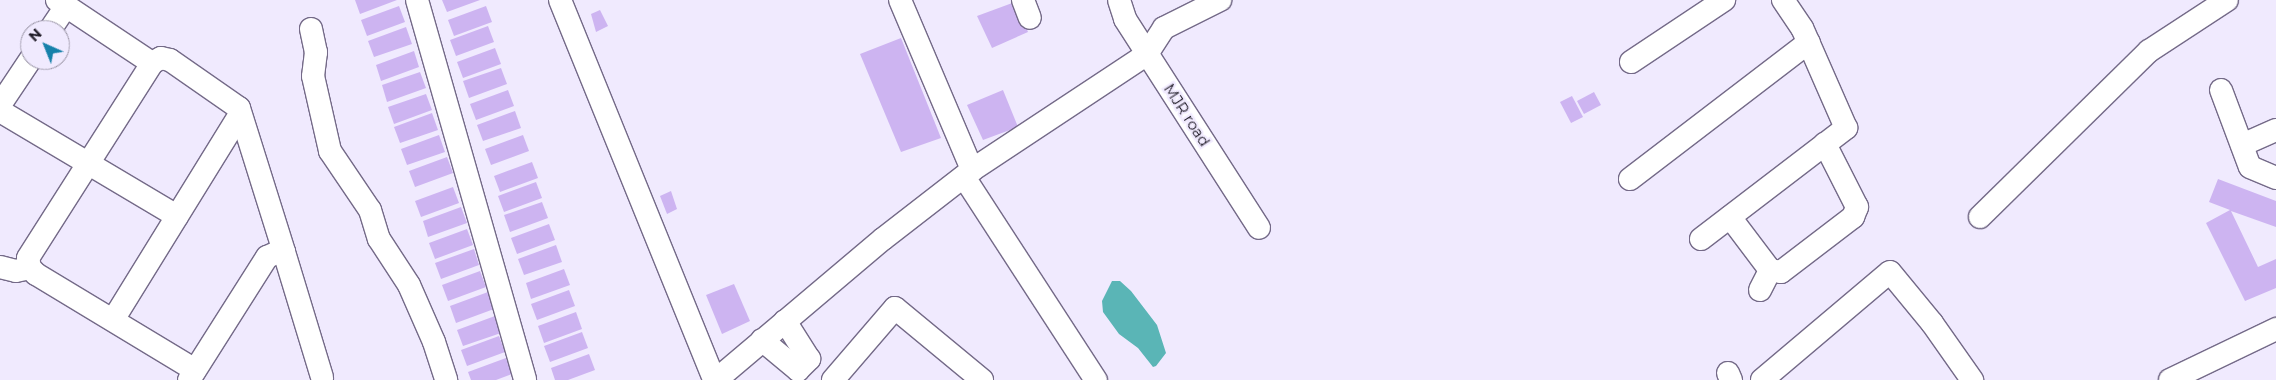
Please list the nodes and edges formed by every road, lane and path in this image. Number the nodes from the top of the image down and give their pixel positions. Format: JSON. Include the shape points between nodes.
{"nodes":[{"id":1,"x":417,"y":0,"type":"edge"},
{"id":2,"x":560,"y":0,"type":"edge"},
{"id":3,"x":900,"y":0,"type":"edge"},
{"id":4,"x":1118,"y":0,"type":"edge"},
{"id":5,"x":1220,"y":0,"type":"edge"},
{"id":6,"x":1724,"y":0,"type":"edge"},
{"id":7,"x":1783,"y":0,"type":"edge"},
{"id":8,"x":2228,"y":0,"type":"edge"},
{"id":9,"x":62,"y":3,"type":"edge"},
{"id":10,"x":54,"y":20,"type":"edge"},
{"id":11,"x":311,"y":28,"type":"dead end"},
{"id":12,"x":1808,"y":42,"type":"junction"},
{"id":13,"x":1147,"y":54,"type":"junction"},
{"id":14,"x":1632,"y":62,"type":"dead end"},
{"id":15,"x":152,"y":63,"type":"junction"},
{"id":16,"x":23,"y":70,"type":"edge"},
{"id":17,"x":2221,"y":90,"type":"dead end"},
{"id":18,"x":0,"y":105,"type":"edge"},
{"id":19,"x":0,"y":111,"type":"edge"},
{"id":20,"x":240,"y":114,"type":"junction"},
{"id":21,"x":2276,"y":130,"type":"edge"},
{"id":22,"x":1825,"y":144,"type":"junction"},
{"id":23,"x":2242,"y":145,"type":"junction"},
{"id":24,"x":88,"y":164,"type":"junction"},
{"id":25,"x":968,"y":173,"type":"junction"},
{"id":26,"x":1630,"y":178,"type":"dead end"},
{"id":27,"x":2276,"y":178,"type":"edge"},
{"id":28,"x":178,"y":216,"type":"junction"},
{"id":29,"x":1730,"y":216,"type":"junction"},
{"id":30,"x":1980,"y":217,"type":"dead end"},
{"id":31,"x":1259,"y":228,"type":"dead end"},
{"id":32,"x":1701,"y":238,"type":"dead end"},
{"id":33,"x":284,"y":252,"type":"junction"},
{"id":34,"x":0,"y":267,"type":"edge"},
{"id":35,"x":30,"y":268,"type":"junction"},
{"id":36,"x":1770,"y":270,"type":"junction"},
{"id":37,"x":1760,"y":290,"type":"dead end"},
{"id":38,"x":113,"y":320,"type":"junction"},
{"id":39,"x":785,"y":321,"type":"junction"},
{"id":40,"x":2276,"y":329,"type":"edge"},
{"id":41,"x":762,"y":340,"type":"junction"},
{"id":42,"x":804,"y":364,"type":"junction"},
{"id":43,"x":192,"y":375,"type":"edge"},
{"id":44,"x":317,"y":379,"type":"edge"},
{"id":45,"x":2175,"y":379,"type":"edge"},
{"id":46,"x":446,"y":380,"type":"edge"},
{"id":47,"x":525,"y":380,"type":"edge"},
{"id":48,"x":715,"y":380,"type":"edge"},
{"id":49,"x":822,"y":380,"type":"edge"},
{"id":50,"x":833,"y":380,"type":"edge"},
{"id":51,"x":982,"y":380,"type":"edge"},
{"id":52,"x":1096,"y":380,"type":"edge"},
{"id":53,"x":1762,"y":380,"type":"edge"},
{"id":54,"x":1972,"y":380,"type":"edge"}],
"edges":[{"from":1,"to":47,"type":"street"},
{"from":2,"to":48,"type":"street"},
{"from":3,"to":25,"type":"street"},
{"from":4,"to":13,"type":"street","name":"MJR road","via":[[1125,19]]},
{"from":5,"to":13,"type":"street","via":[[1164,28]]},
{"from":6,"to":14,"type":"street"},
{"from":7,"to":12,"type":"street"},
{"from":8,"to":30,"type":"street","via":[[2149,52]]},
{"from":9,"to":10,"type":"street"},
{"from":9,"to":15,"type":"street"},
{"from":11,"to":46,"type":"street","via":[[316,52],[313,76],[330,151],[370,210],[379,239],[409,286],[434,342]]},
{"from":12,"to":22,"type":"street","via":[[1846,128]]},
{"from":12,"to":26,"type":"street"},
{"from":13,"to":25,"type":"street"},
{"from":13,"to":31,"type":"street","name":"MJR road"},
{"from":15,"to":20,"type":"street","via":[[161,58],[170,60],[231,100]]},
{"from":15,"to":24,"type":"street"},
{"from":16,"to":18,"type":"street"},
{"from":17,"to":23,"type":"street"},
{"from":19,"to":24,"type":"street"},
{"from":20,"to":28,"type":"street"},
{"from":20,"to":33,"type":"street"},
{"from":21,"to":23,"type":"street"},
{"from":22,"to":29,"type":"street"},
{"from":22,"to":36,"type":"street","via":[[1857,206],[1853,217],[1782,272]]},
{"from":23,"to":27,"type":"street","via":[[2250,167]]},
{"from":24,"to":28,"type":"street"},
{"from":24,"to":35,"type":"street","via":[[28,258]]},
{"from":25,"to":39,"type":"street"},
{"from":25,"to":52,"type":"street"},
{"from":28,"to":38,"type":"street"},
{"from":29,"to":32,"type":"street"},
{"from":29,"to":36,"type":"street"},
{"from":33,"to":43,"type":"street","via":[[267,257]]},
{"from":33,"to":44,"type":"street"},
{"from":34,"to":35,"type":"street","via":[[16,271]]},
{"from":35,"to":38,"type":"street"},
{"from":36,"to":37,"type":"street"},
{"from":38,"to":43,"type":"street"},
{"from":39,"to":41,"type":"street"},
{"from":39,"to":42,"type":"street","via":[[809,359]]},
{"from":40,"to":45,"type":"street"},
{"from":41,"to":42,"type":"street","via":[[798,370]]},
{"from":41,"to":48,"type":"street"},
{"from":42,"to":49,"type":"street"},
{"from":50,"to":51,"type":"street","via":[[895,308]]},
{"from":53,"to":54,"type":"street","via":[[1890,272],[1932,323]]}]}
